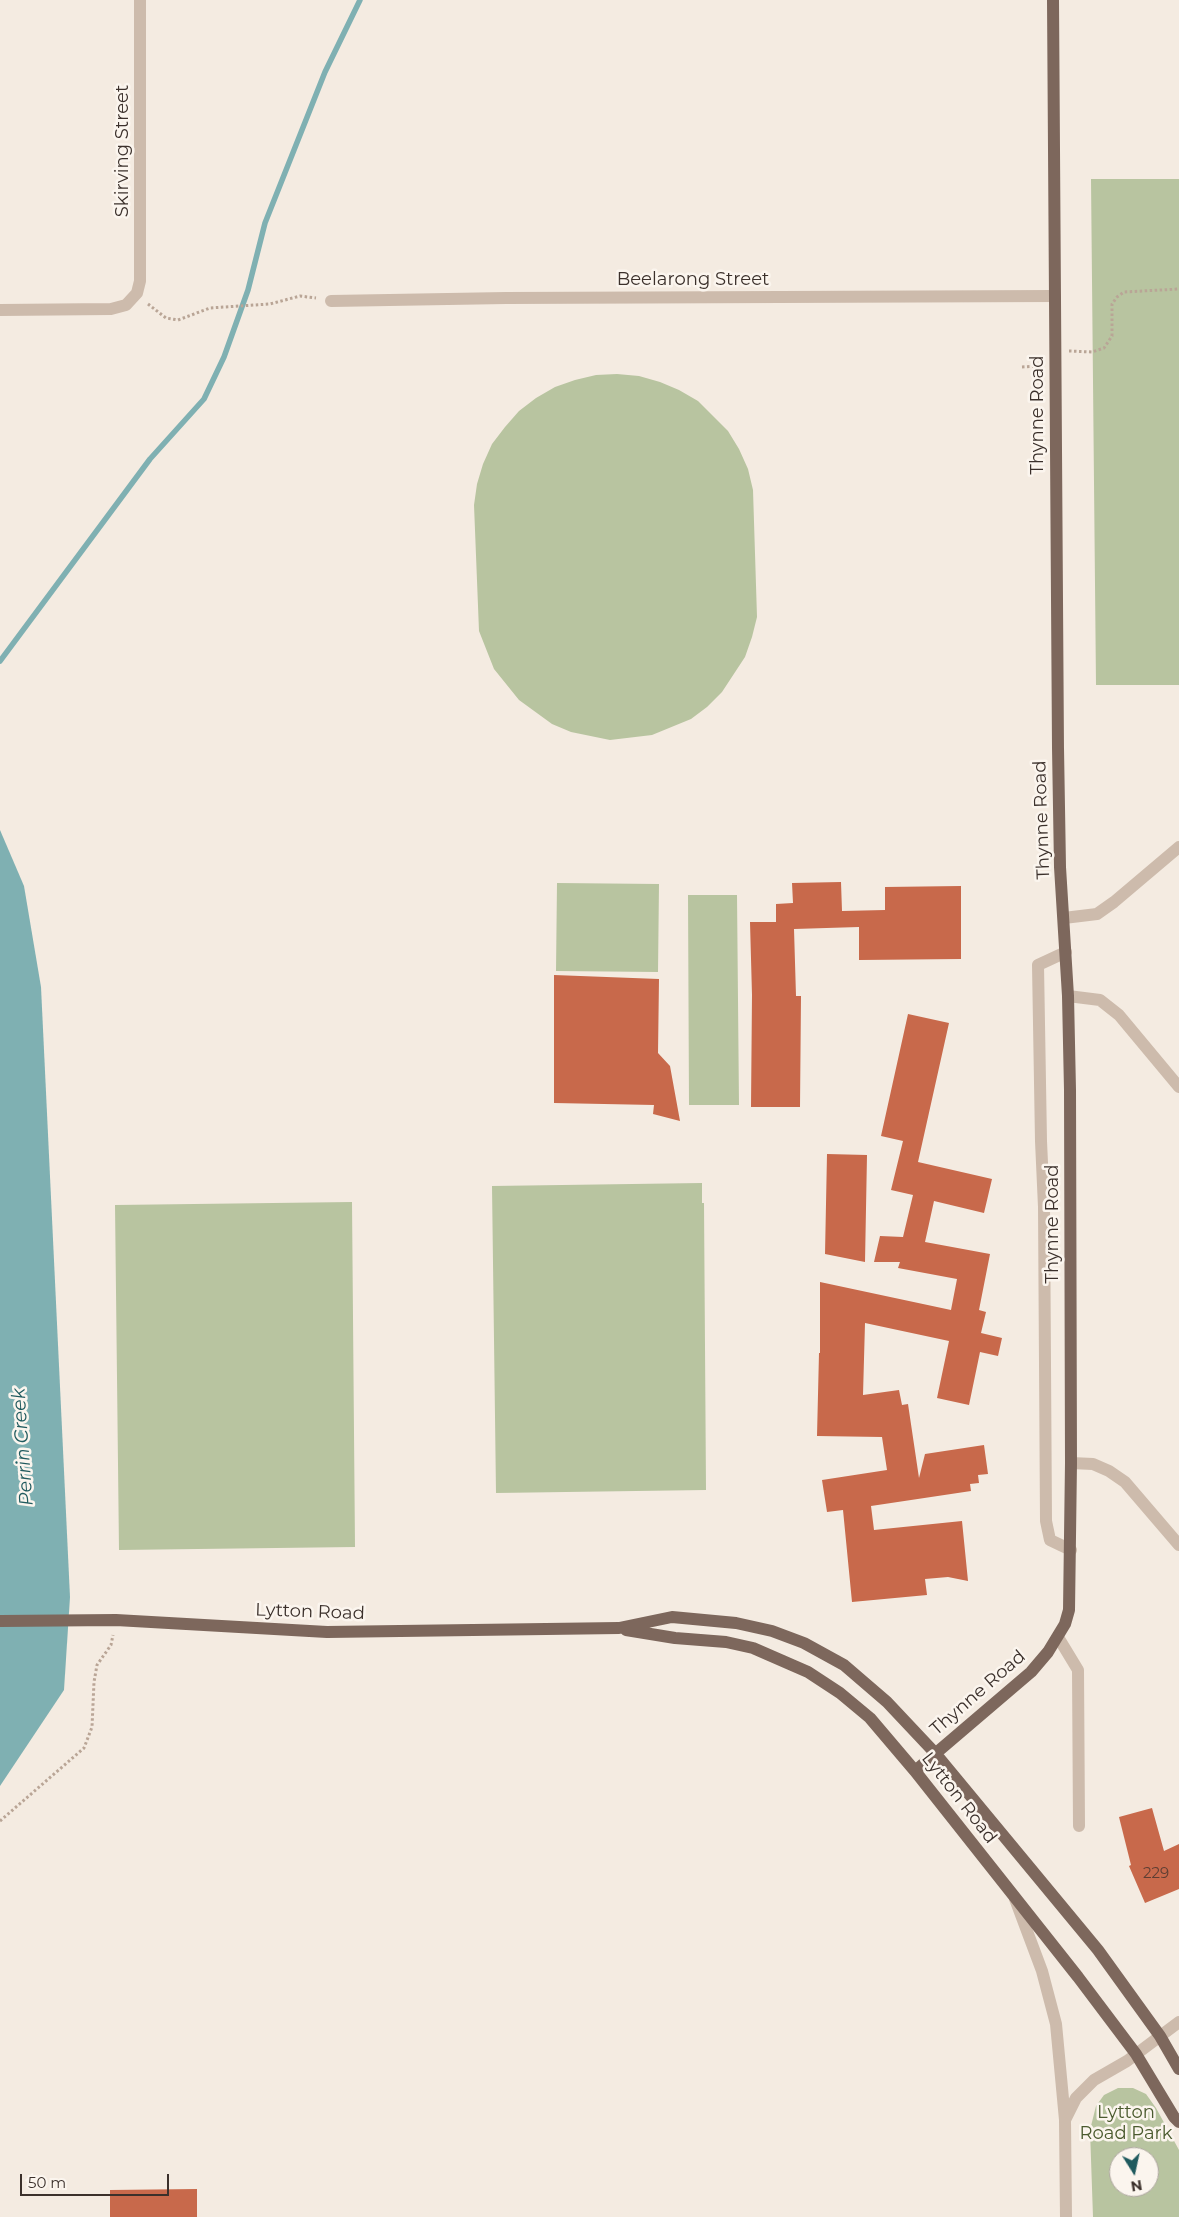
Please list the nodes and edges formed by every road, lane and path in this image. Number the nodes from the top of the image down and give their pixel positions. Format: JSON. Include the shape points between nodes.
{"nodes":[{"id":1,"x":140,"y":0,"type":"edge"},
{"id":2,"x":1053,"y":0,"type":"edge"},
{"id":3,"x":1179,"y":289,"type":"edge"},
{"id":4,"x":1055,"y":296,"type":"junction"},
{"id":5,"x":132,"y":299,"type":"junction"},
{"id":6,"x":331,"y":301,"type":"joint"},
{"id":7,"x":0,"y":310,"type":"edge"},
{"id":8,"x":1090,"y":352,"type":"dead end"},
{"id":9,"x":1179,"y":847,"type":"edge"},
{"id":10,"x":1064,"y":918,"type":"junction"},
{"id":11,"x":1066,"y":952,"type":"junction"},
{"id":12,"x":1068,"y":996,"type":"junction"},
{"id":13,"x":1179,"y":1087,"type":"edge"},
{"id":14,"x":1071,"y":1463,"type":"junction"},
{"id":15,"x":1179,"y":1545,"type":"edge"},
{"id":16,"x":1071,"y":1550,"type":"junction"},
{"id":17,"x":116,"y":1620,"type":"junction"},
{"id":18,"x":0,"y":1621,"type":"edge"},
{"id":19,"x":619,"y":1628,"type":"junction"},
{"id":20,"x":1058,"y":1636,"type":"junction"},
{"id":21,"x":935,"y":1753,"type":"junction"},
{"id":22,"x":915,"y":1771,"type":"junction"},
{"id":23,"x":0,"y":1821,"type":"edge"},
{"id":24,"x":1079,"y":1826,"type":"dead end"},
{"id":25,"x":1015,"y":1898,"type":"junction"},
{"id":26,"x":1179,"y":2022,"type":"edge"},
{"id":27,"x":1160,"y":2036,"type":"junction"},
{"id":28,"x":1136,"y":2054,"type":"junction"},
{"id":29,"x":1179,"y":2069,"type":"edge"},
{"id":30,"x":1065,"y":2120,"type":"junction"},
{"id":31,"x":1179,"y":2122,"type":"edge"},
{"id":32,"x":1066,"y":2217,"type":"edge"}],
"edges":[{"from":1,"to":5,"type":"street","name":"Skirving Street","via":[[140,281]]},
{"from":2,"to":4,"type":"main road","name":"Thynne Road"},
{"from":3,"to":8,"type":"path","via":[[1124,292],[1112,304],[1112,336],[1104,348]]},
{"from":4,"to":6,"type":"street","name":"Beelarong Street"},
{"from":4,"to":10,"type":"main road","name":"Thynne Road","via":[[1058,748]]},
{"from":5,"to":6,"type":"path","via":[[150,304],[166,318],[178,320],[210,308],[255,306],[300,296]]},
{"from":5,"to":7,"type":"street","via":[[126,306],[111,309]]},
{"from":9,"to":10,"type":"street","via":[[1096,914]]},
{"from":10,"to":11,"type":"main road","name":"Thynne Road"},
{"from":11,"to":12,"type":"main road","name":"Thynne Road"},
{"from":11,"to":16,"type":"street","via":[[1038,965],[1046,1521],[1050,1540]]},
{"from":12,"to":13,"type":"street","via":[[1100,1000],[1118,1015]]},
{"from":12,"to":14,"type":"main road","name":"Thynne Road"},
{"from":14,"to":15,"type":"street","via":[[1093,1464],[1125,1482]]},
{"from":14,"to":16,"type":"main road","name":"Thynne Road"},
{"from":16,"to":20,"type":"main road","name":"Thynne Road","via":[[1069,1610],[1066,1624]]},
{"from":17,"to":18,"type":"main road","name":"Lytton Road"},
{"from":17,"to":19,"type":"main road","name":"Lytton Road","via":[[326,1632]]},
{"from":17,"to":23,"type":"path","via":[[111,1645],[97,1665],[92,1727],[84,1748]]},
{"from":19,"to":21,"type":"main road","name":"Lytton Road","via":[[672,1617],[705,1619],[736,1622],[804,1643],[844,1665],[866,1683]]},
{"from":19,"to":22,"type":"main road","name":"Lytton Road","via":[[753,1648],[808,1672],[870,1718]]},
{"from":20,"to":21,"type":"main road","name":"Thynne Road","via":[[1031,1672]]},
{"from":20,"to":24,"type":"street","via":[[1078,1670]]},
{"from":21,"to":22,"type":"main road","name":"Thynne Road"},
{"from":21,"to":27,"type":"main road","name":"Lytton Road","via":[[1098,1950]]},
{"from":22,"to":25,"type":"main road","name":"Lytton Road"},
{"from":25,"to":28,"type":"main road","name":"Lytton Road"},
{"from":25,"to":30,"type":"street","via":[[1042,1971],[1056,2024]]},
{"from":26,"to":27,"type":"street"},
{"from":27,"to":28,"type":"street"},
{"from":27,"to":29,"type":"main road","name":"Lytton Road"},
{"from":28,"to":30,"type":"street","via":[[1094,2080],[1076,2098]]},
{"from":28,"to":31,"type":"main road","name":"Lytton Road"},
{"from":30,"to":32,"type":"street"}]}
